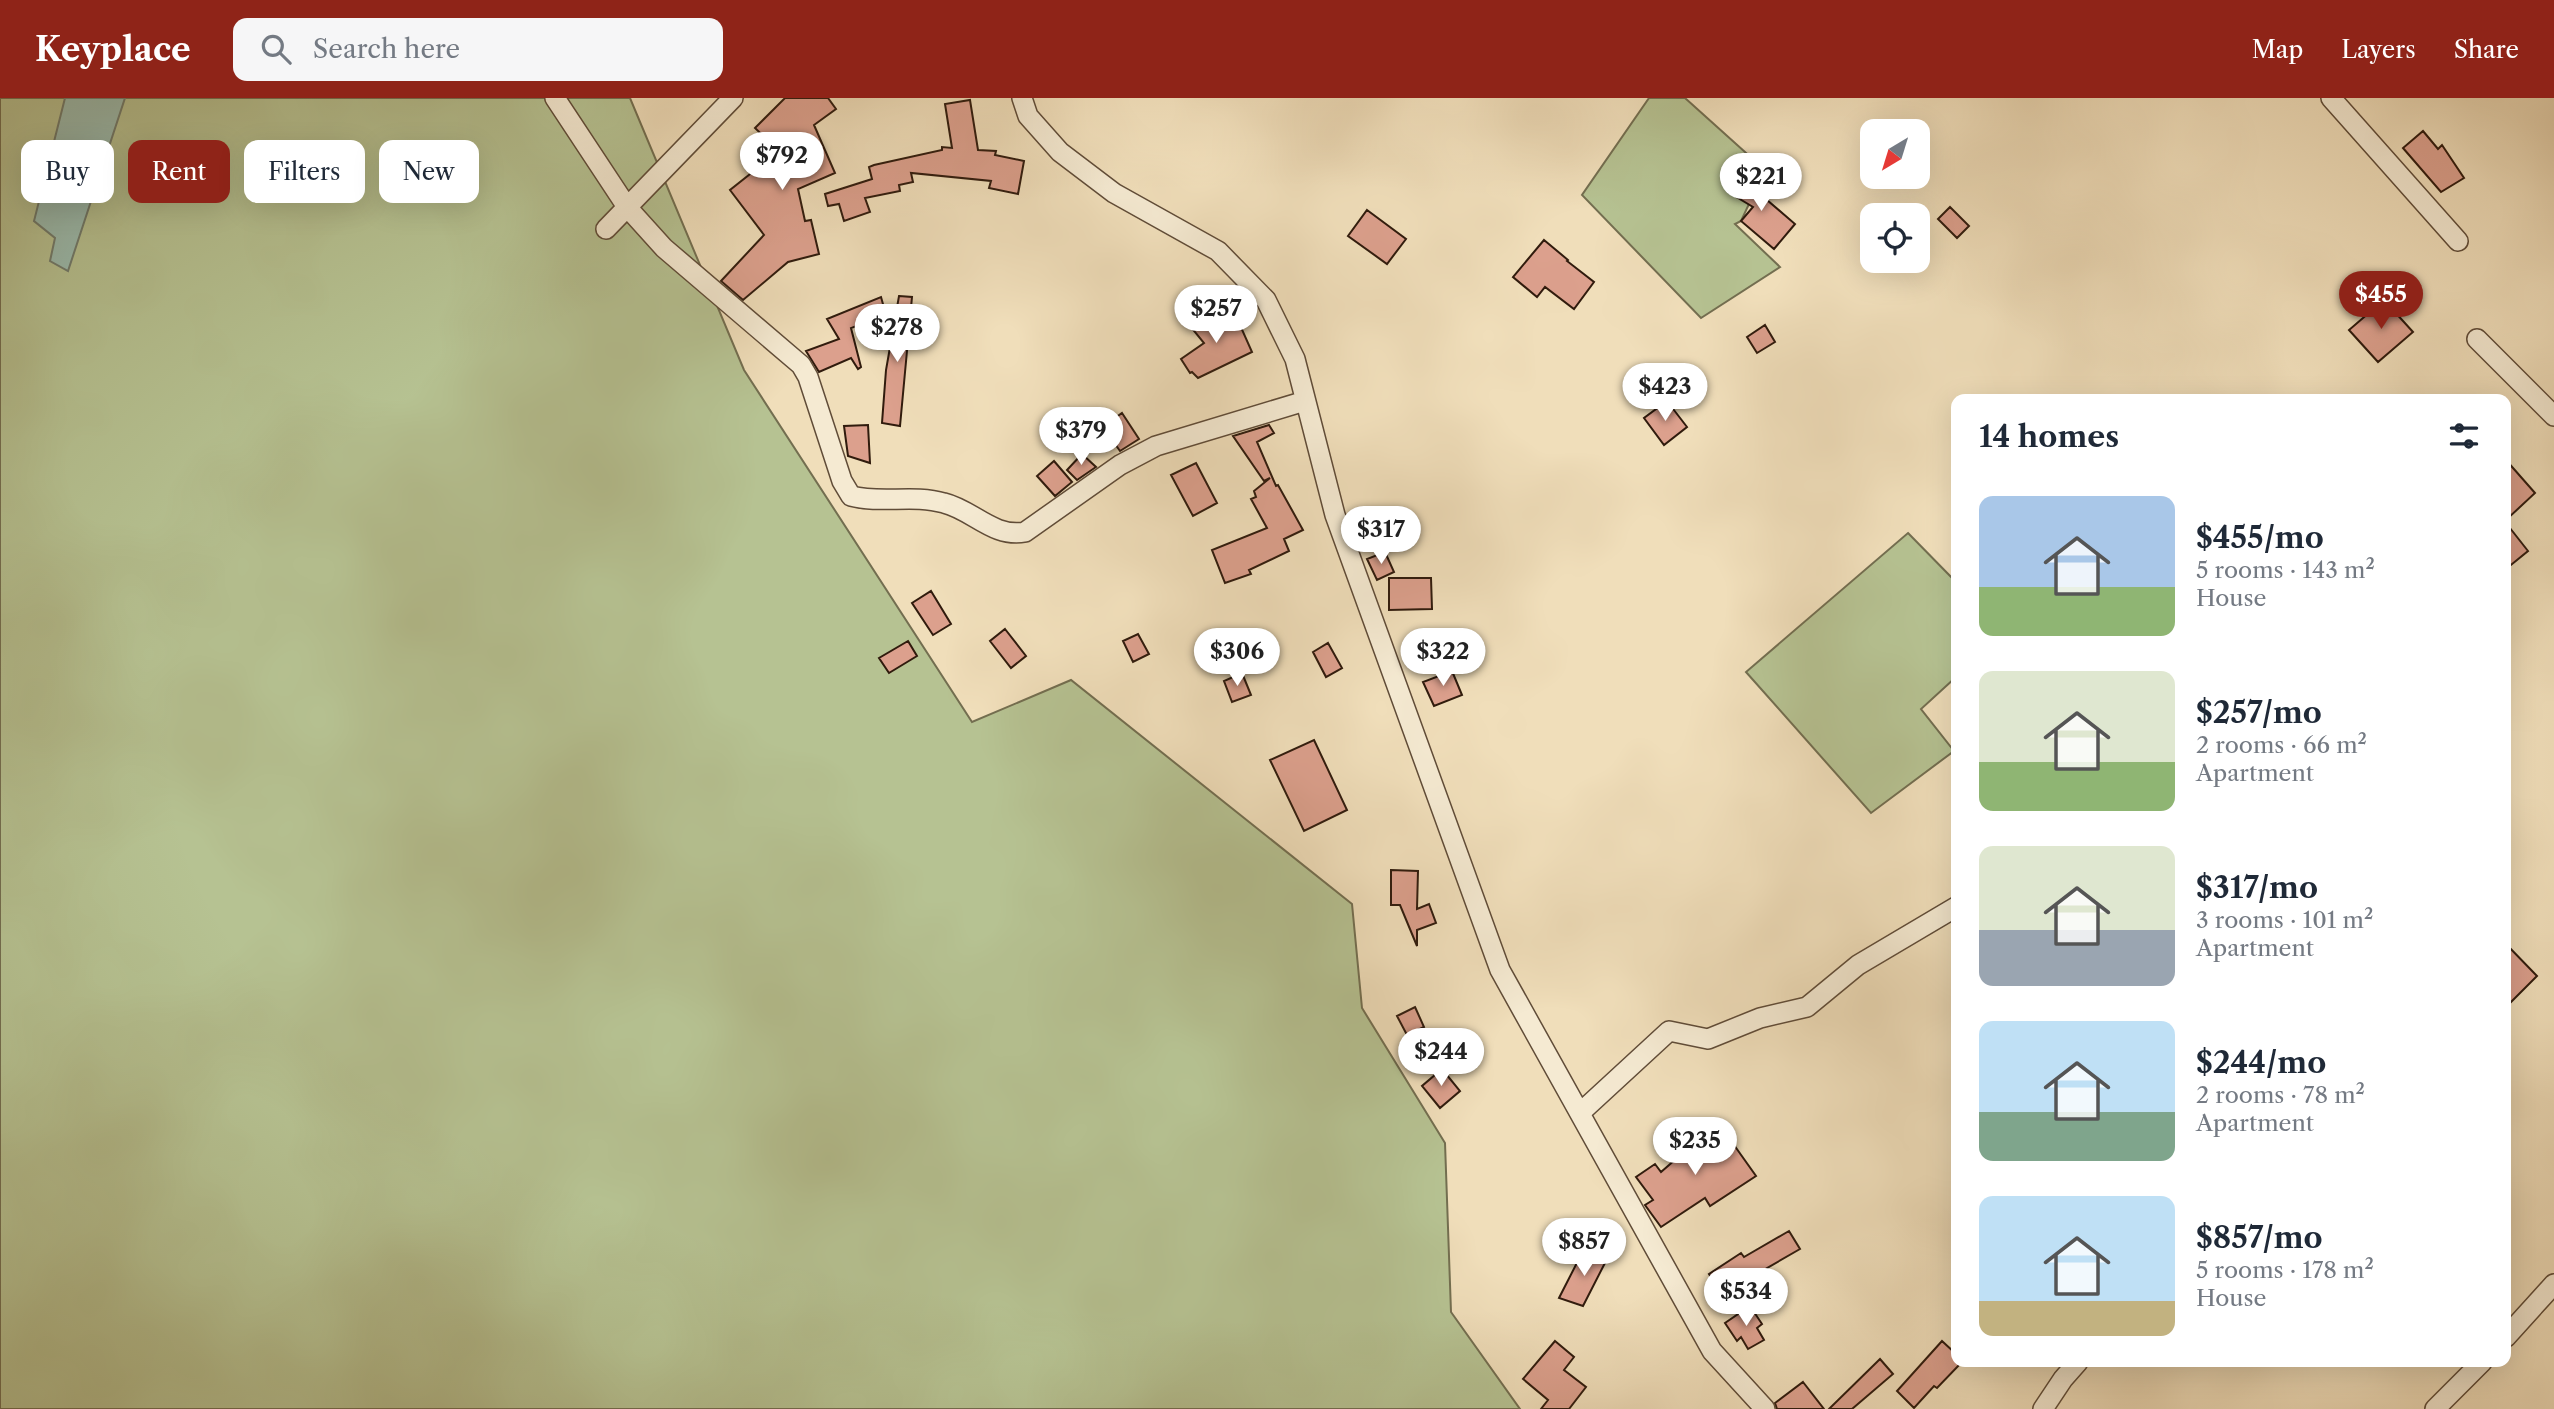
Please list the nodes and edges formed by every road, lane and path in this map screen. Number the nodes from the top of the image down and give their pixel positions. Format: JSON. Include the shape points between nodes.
{"nodes":[{"id":1,"x":555,"y":98,"type":"edge"},
{"id":2,"x":733,"y":98,"type":"edge"},
{"id":3,"x":1022,"y":98,"type":"edge"},
{"id":4,"x":2331,"y":98,"type":"edge"},
{"id":5,"x":627,"y":207,"type":"junction"},
{"id":6,"x":606,"y":229,"type":"dead end"},
{"id":7,"x":2458,"y":241,"type":"dead end"},
{"id":8,"x":2477,"y":339,"type":"dead end"},
{"id":9,"x":1306,"y":401,"type":"junction"},
{"id":10,"x":2554,"y":416,"type":"edge"},
{"id":11,"x":1951,"y":910,"type":"edge"},
{"id":12,"x":1580,"y":1113,"type":"junction"},
{"id":13,"x":2554,"y":1284,"type":"edge"},
{"id":14,"x":2511,"y":1331,"type":"edge"},
{"id":15,"x":2074,"y":1367,"type":"edge"},
{"id":16,"x":2477,"y":1367,"type":"edge"},
{"id":17,"x":1765,"y":1409,"type":"edge"},
{"id":18,"x":2043,"y":1409,"type":"edge"},
{"id":19,"x":2435,"y":1409,"type":"edge"}],
"edges":[{"from":1,"to":5,"type":"street"},
{"from":2,"to":5,"type":"street"},
{"from":3,"to":9,"type":"street","via":[[1028,116],[1060,152],[1114,193],[1218,251],[1266,300],[1294,359]]},
{"from":4,"to":7,"type":"street"},
{"from":5,"to":6,"type":"street"},
{"from":5,"to":9,"type":"street","via":[[664,248],[800,365],[851,496],[947,503],[997,530],[1025,532],[1120,465],[1156,446]]},
{"from":8,"to":10,"type":"street"},
{"from":9,"to":12,"type":"street","via":[[1335,516],[1500,970]]},
{"from":11,"to":12,"type":"street","via":[[1858,965],[1807,1007],[1760,1018],[1708,1039],[1669,1031]]},
{"from":12,"to":17,"type":"street","via":[[1712,1351]]},
{"from":13,"to":14,"type":"street"},
{"from":15,"to":18,"type":"street"},
{"from":16,"to":19,"type":"street"}]}
